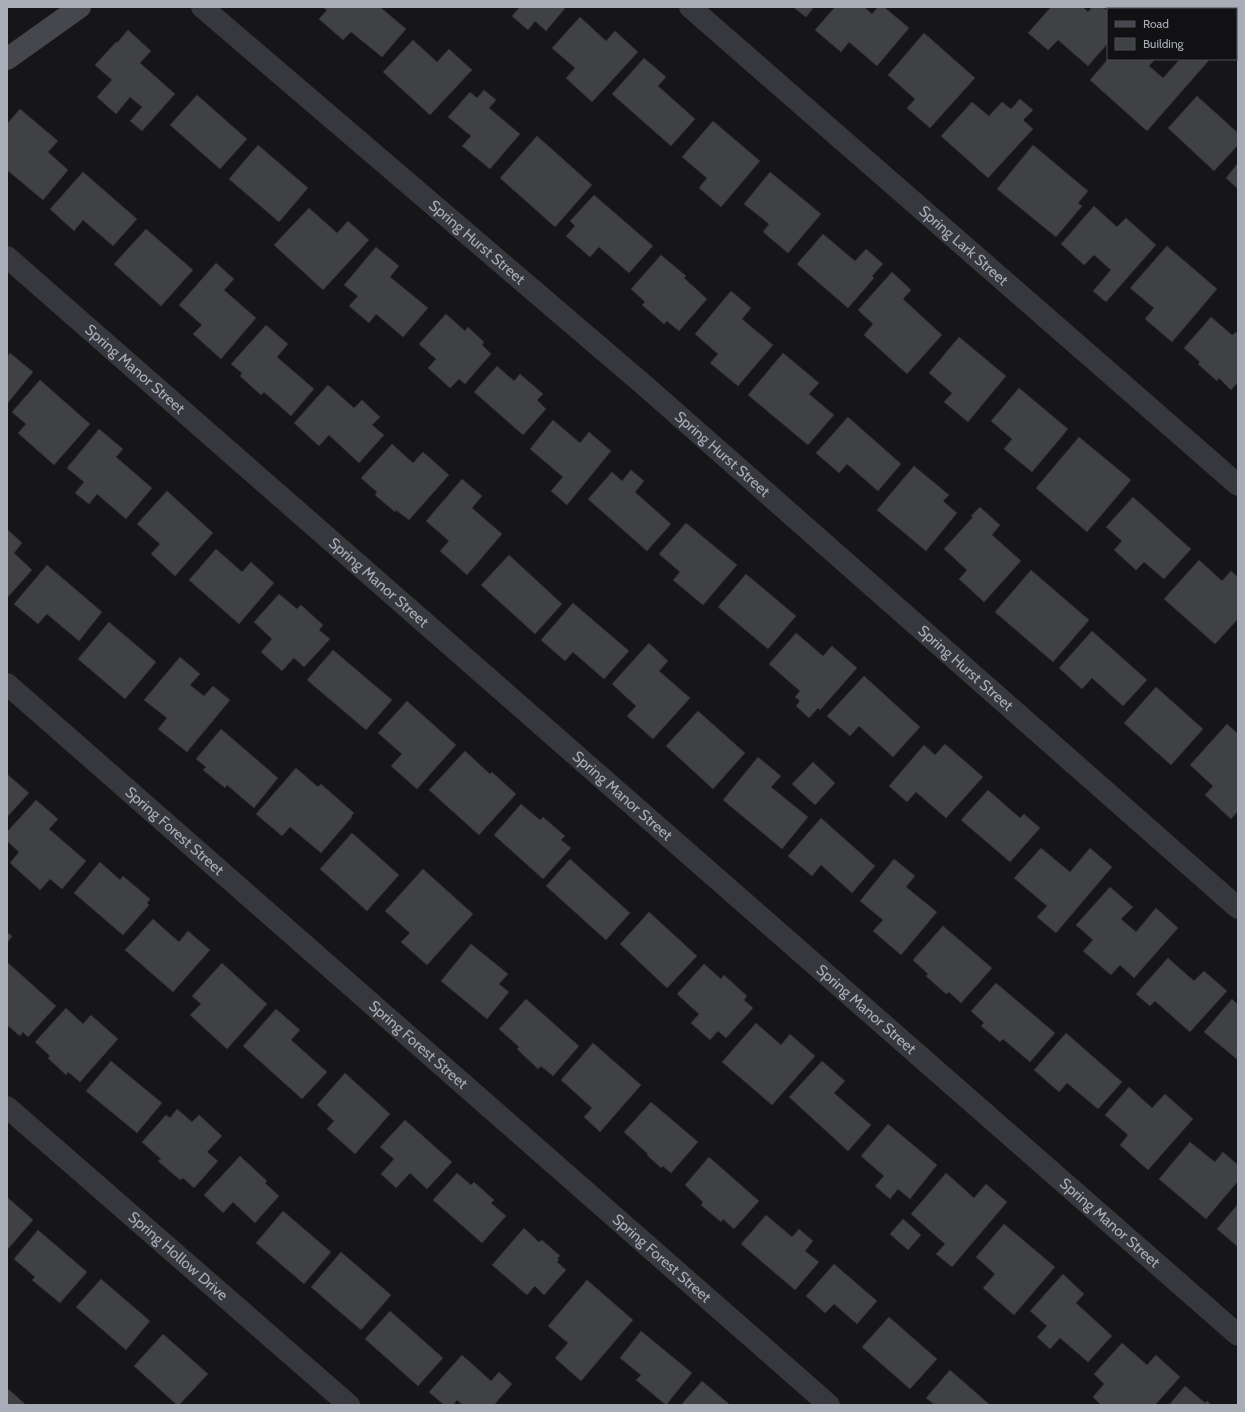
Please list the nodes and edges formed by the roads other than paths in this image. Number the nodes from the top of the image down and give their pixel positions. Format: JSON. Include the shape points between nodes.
{"nodes":[{"id":1,"x":80,"y":7,"type":"edge"},
{"id":2,"x":202,"y":7,"type":"edge"},
{"id":3,"x":690,"y":7,"type":"edge"},
{"id":4,"x":7,"y":59,"type":"edge"},
{"id":5,"x":7,"y":257,"type":"edge"},
{"id":6,"x":1238,"y":485,"type":"edge"},
{"id":7,"x":7,"y":684,"type":"edge"},
{"id":8,"x":1238,"y":908,"type":"edge"},
{"id":9,"x":7,"y":1106,"type":"edge"},
{"id":10,"x":1238,"y":1335,"type":"edge"},
{"id":11,"x":349,"y":1405,"type":"edge"},
{"id":12,"x":829,"y":1405,"type":"edge"}],
"edges":[{"from":1,"to":4,"type":"street"},
{"from":2,"to":8,"type":"street","name":"Spring Hurst Street","via":[[644,385]]},
{"from":3,"to":6,"type":"street","name":"Spring Lark Street"},
{"from":5,"to":10,"type":"street","name":"Spring Manor Street"},
{"from":7,"to":12,"type":"street","name":"Spring Forest Street"},
{"from":9,"to":11,"type":"street","name":"Spring Hollow Drive"}]}
